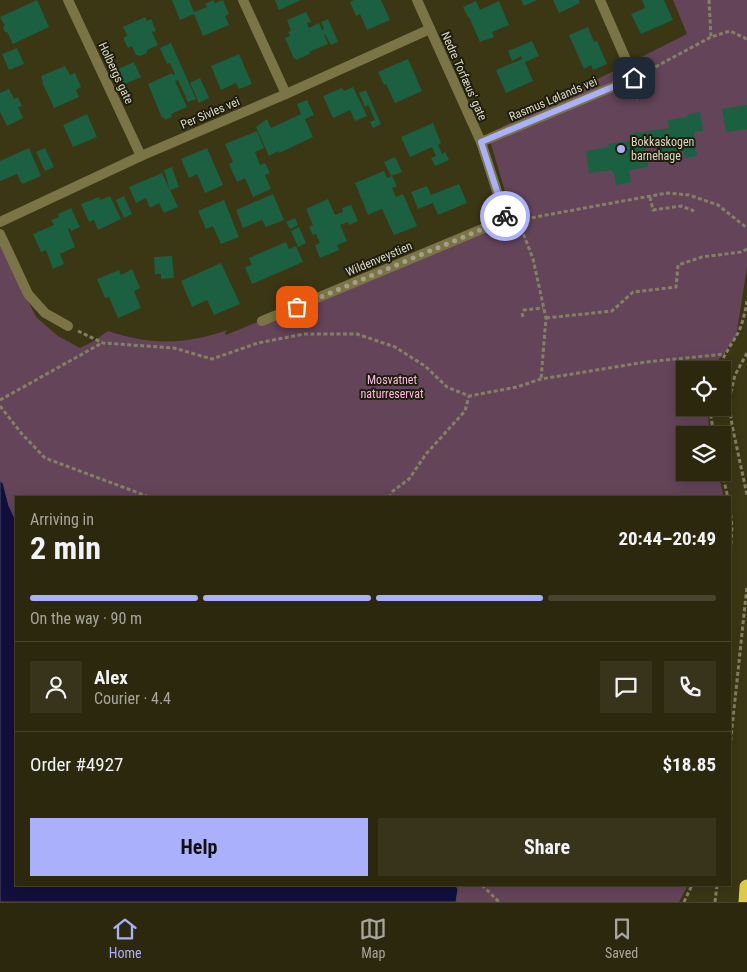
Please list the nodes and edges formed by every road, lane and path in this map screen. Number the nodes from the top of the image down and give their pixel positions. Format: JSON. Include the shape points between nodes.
{"nodes":[{"id":1,"x":68,"y":0,"type":"edge"},
{"id":2,"x":243,"y":0,"type":"edge"},
{"id":3,"x":417,"y":0,"type":"edge"},
{"id":4,"x":600,"y":0,"type":"edge"},
{"id":5,"x":709,"y":0,"type":"edge"},
{"id":6,"x":430,"y":29,"type":"junction"},
{"id":7,"x":711,"y":37,"type":"junction"},
{"id":8,"x":747,"y":42,"type":"edge"},
{"id":9,"x":634,"y":78,"type":"junction"},
{"id":10,"x":286,"y":94,"type":"junction"},
{"id":11,"x":481,"y":142,"type":"junction"},
{"id":12,"x":141,"y":156,"type":"junction"},
{"id":13,"x":650,"y":197,"type":"junction"},
{"id":14,"x":694,"y":212,"type":"dead end"},
{"id":15,"x":506,"y":219,"type":"junction"},
{"id":16,"x":518,"y":220,"type":"junction"},
{"id":17,"x":0,"y":222,"type":"edge"},
{"id":18,"x":747,"y":228,"type":"edge"},
{"id":19,"x":0,"y":234,"type":"edge"},
{"id":20,"x":747,"y":249,"type":"edge"},
{"id":21,"x":747,"y":300,"type":"edge"},
{"id":22,"x":543,"y":308,"type":"junction"},
{"id":23,"x":523,"y":317,"type":"dead end"},
{"id":24,"x":546,"y":318,"type":"junction"},
{"id":25,"x":262,"y":321,"type":"dead end"},
{"id":26,"x":68,"y":326,"type":"joint"},
{"id":27,"x":103,"y":343,"type":"junction"},
{"id":28,"x":747,"y":352,"type":"edge"},
{"id":29,"x":725,"y":354,"type":"junction"},
{"id":30,"x":722,"y":361,"type":"edge"},
{"id":31,"x":541,"y":380,"type":"junction"},
{"id":32,"x":469,"y":396,"type":"junction"},
{"id":33,"x":0,"y":400,"type":"edge"},
{"id":34,"x":0,"y":406,"type":"edge"},
{"id":35,"x":724,"y":481,"type":"edge"},
{"id":36,"x":747,"y":495,"type":"edge"},
{"id":37,"x":147,"y":496,"type":"edge"},
{"id":38,"x":390,"y":496,"type":"edge"},
{"id":39,"x":728,"y":496,"type":"edge"},
{"id":40,"x":731,"y":520,"type":"edge"},
{"id":41,"x":731,"y":546,"type":"edge"},
{"id":42,"x":747,"y":586,"type":"edge"},
{"id":43,"x":731,"y":738,"type":"edge"},
{"id":44,"x":483,"y":886,"type":"edge"},
{"id":45,"x":692,"y":886,"type":"edge"},
{"id":46,"x":717,"y":886,"type":"edge"},
{"id":47,"x":747,"y":887,"type":"edge"},
{"id":48,"x":499,"y":902,"type":"edge"},
{"id":49,"x":684,"y":902,"type":"edge"},
{"id":50,"x":715,"y":902,"type":"edge"},
{"id":51,"x":746,"y":902,"type":"edge"}],
"edges":[{"from":1,"to":12,"type":"street","name":"Holbergs gate"},
{"from":2,"to":10,"type":"street"},
{"from":3,"to":6,"type":"street","name":"Nedre Torfæus' gate"},
{"from":4,"to":9,"type":"street"},
{"from":5,"to":7,"type":"path"},
{"from":6,"to":10,"type":"street","name":"Per Sivles vei"},
{"from":6,"to":11,"type":"street","name":"Nedre Torfæus' gate"},
{"from":7,"to":8,"type":"path","via":[[730,31]]},
{"from":7,"to":9,"type":"path"},
{"from":9,"to":11,"type":"street","name":"Rasmus Lølands vei"},
{"from":10,"to":12,"type":"street","name":"Per Sivles vei"},
{"from":11,"to":15,"type":"street","name":"Nedre Torfæus' gate"},
{"from":12,"to":17,"type":"street","name":"Per Sivles vei"},
{"from":13,"to":14,"type":"path","via":[[653,210],[681,206]]},
{"from":13,"to":16,"type":"path"},
{"from":13,"to":18,"type":"path","via":[[667,193],[689,195],[718,205]]},
{"from":15,"to":16,"type":"path"},
{"from":15,"to":25,"type":"street","name":"Wildenveystien"},
{"from":16,"to":22,"type":"path","via":[[533,260]]},
{"from":19,"to":26,"type":"street","via":[[28,294],[45,312]]},
{"from":20,"to":24,"type":"path","via":[[678,265],[676,287],[633,292],[612,311]]},
{"from":21,"to":29,"type":"path","via":[[743,321]]},
{"from":22,"to":23,"type":"path","via":[[524,310]]},
{"from":22,"to":24,"type":"path"},
{"from":24,"to":31,"type":"path"},
{"from":26,"to":27,"type":"path"},
{"from":27,"to":32,"type":"path","via":[[174,348],[212,359],[258,343],[304,334],[358,334],[395,347],[424,366],[448,388]]},
{"from":27,"to":33,"type":"path"},
{"from":28,"to":36,"type":"path","via":[[735,375],[730,396],[732,425]]},
{"from":29,"to":30,"type":"path"},
{"from":29,"to":31,"type":"path","via":[[646,362]]},
{"from":31,"to":32,"type":"path"},
{"from":32,"to":38,"type":"path","via":[[465,411],[426,454],[409,479]]},
{"from":34,"to":37,"type":"path","via":[[45,458]]},
{"from":35,"to":39,"type":"path"},
{"from":40,"to":41,"type":"path"},
{"from":42,"to":43,"type":"path"},
{"from":44,"to":48,"type":"path"},
{"from":45,"to":49,"type":"path"},
{"from":46,"to":50,"type":"path"},
{"from":47,"to":51,"type":"highway"}]}
